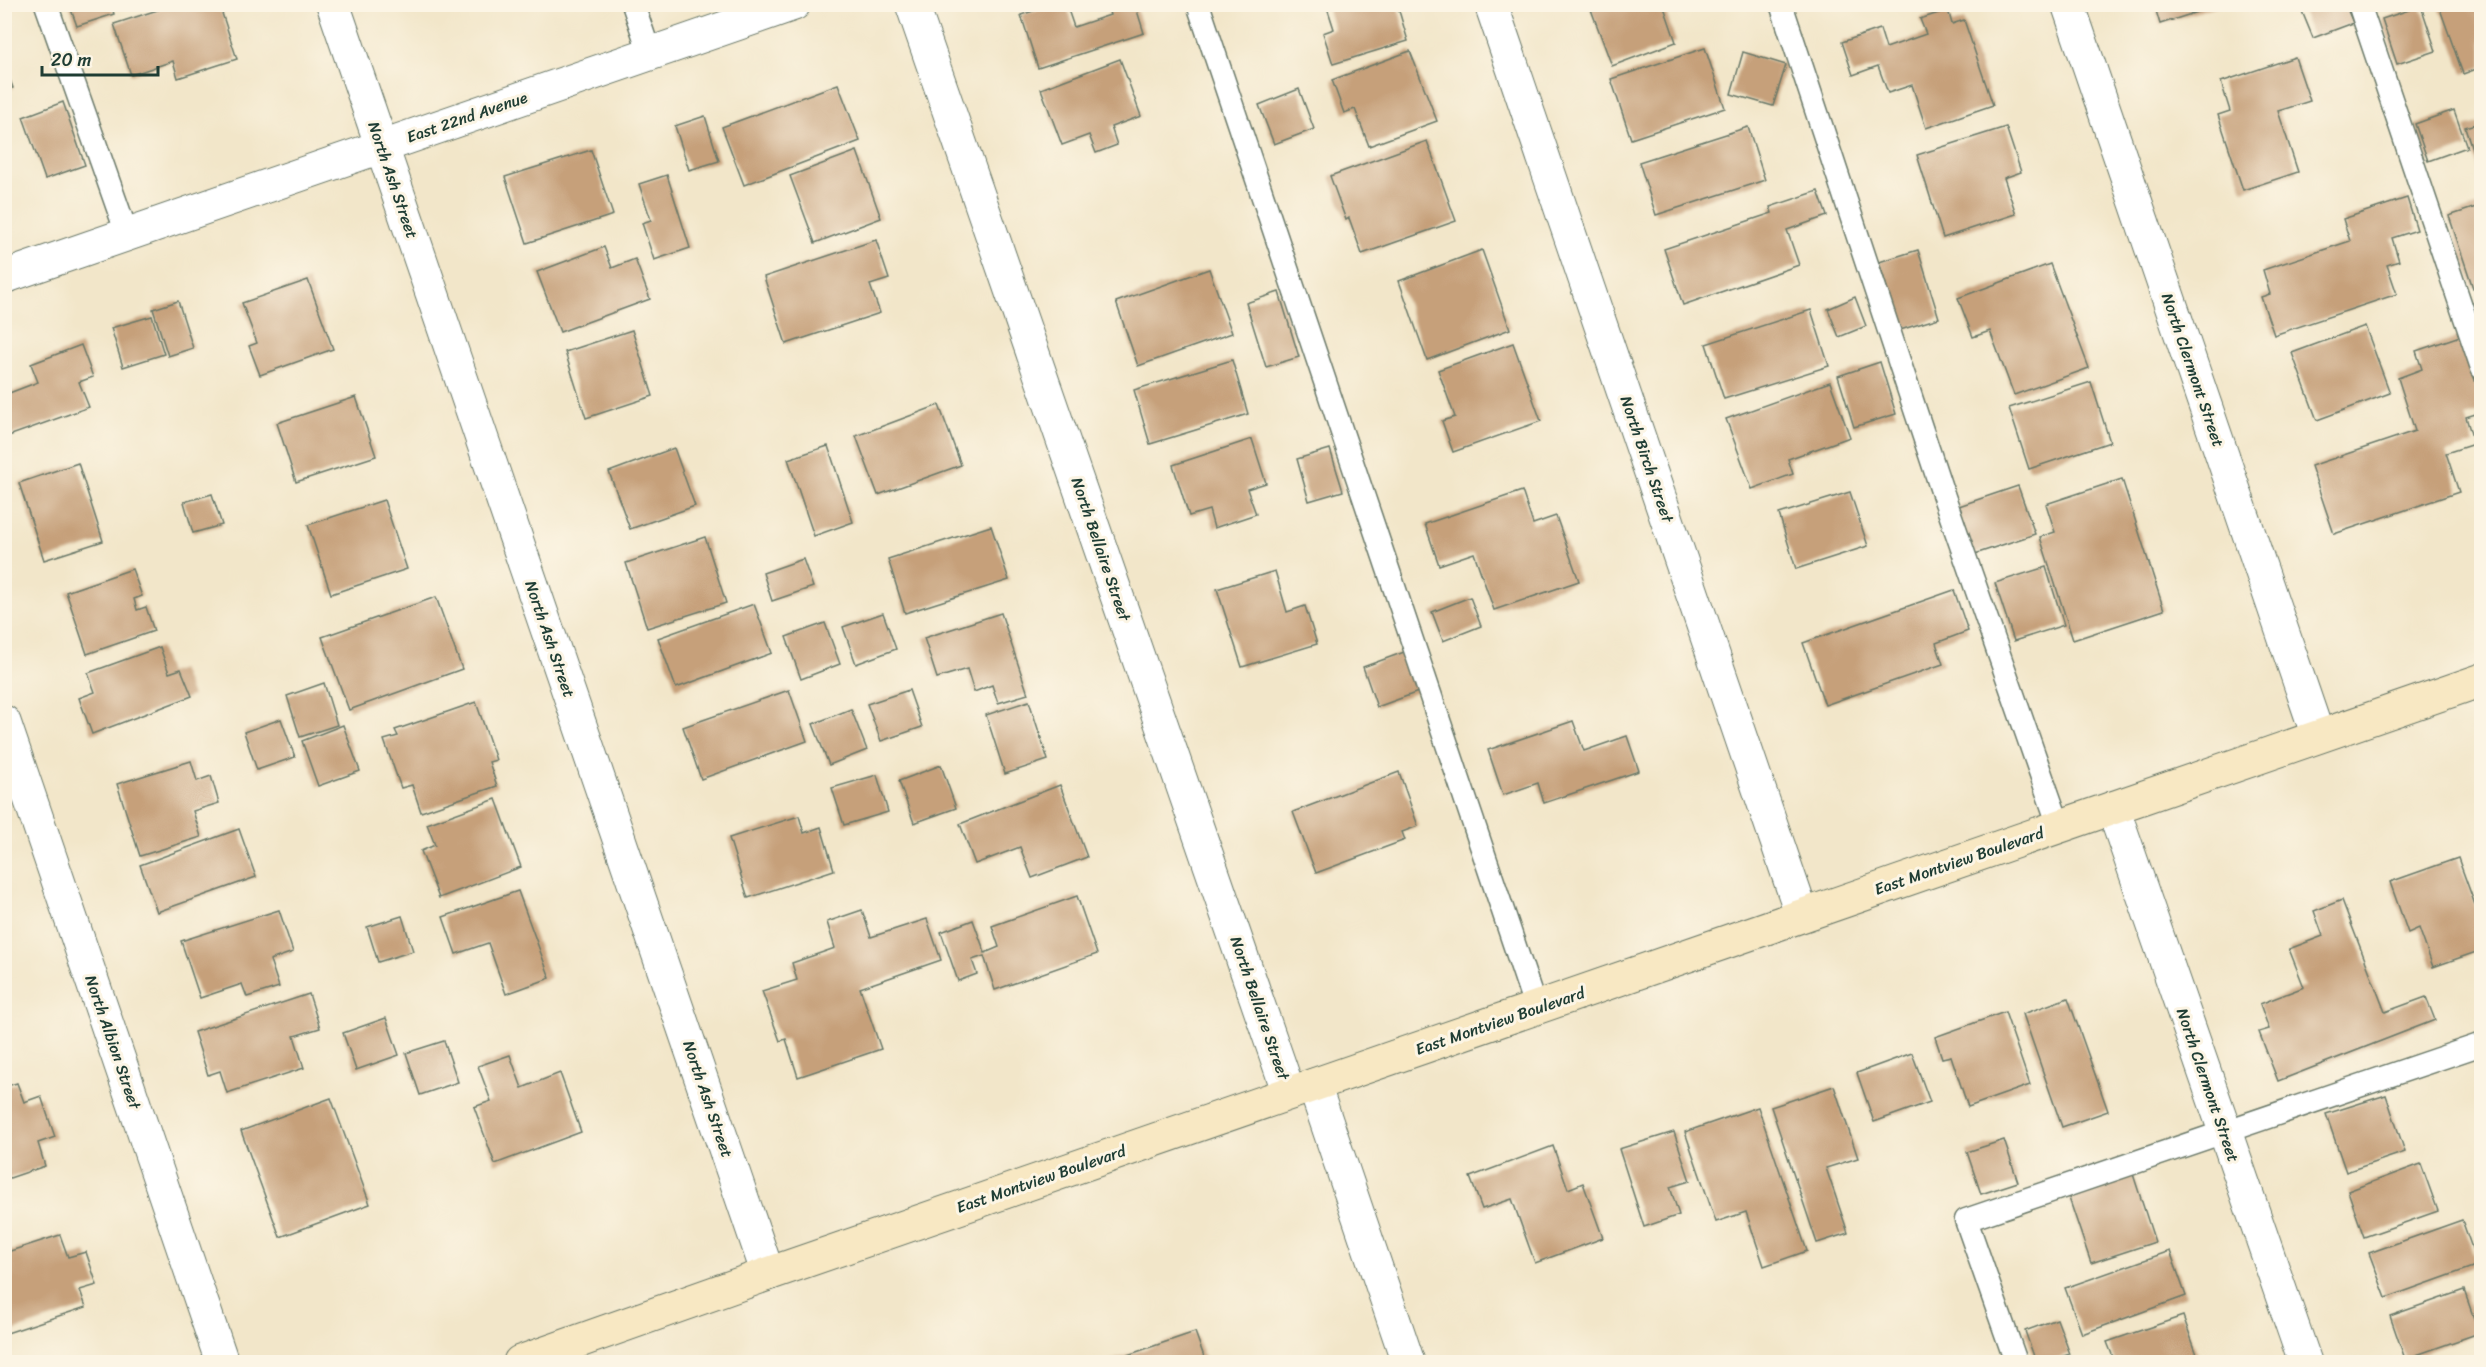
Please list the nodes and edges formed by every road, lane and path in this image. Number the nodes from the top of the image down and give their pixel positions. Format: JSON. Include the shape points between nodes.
{"nodes":[{"id":1,"x":46,"y":4,"type":"edge"},
{"id":2,"x":333,"y":4,"type":"edge"},
{"id":3,"x":633,"y":4,"type":"edge"},
{"id":4,"x":794,"y":4,"type":"edge"},
{"id":5,"x":912,"y":4,"type":"edge"},
{"id":6,"x":1198,"y":4,"type":"edge"},
{"id":7,"x":1491,"y":4,"type":"edge"},
{"id":8,"x":1781,"y":4,"type":"edge"},
{"id":9,"x":2068,"y":4,"type":"edge"},
{"id":10,"x":2359,"y":4,"type":"edge"},
{"id":11,"x":650,"y":54,"type":"junction"},
{"id":12,"x":381,"y":146,"type":"junction"},
{"id":13,"x":127,"y":234,"type":"junction"},
{"id":14,"x":4,"y":277,"type":"edge"},
{"id":15,"x":2481,"y":368,"type":"edge"},
{"id":16,"x":2481,"y":680,"type":"edge"},
{"id":17,"x":4,"y":722,"type":"edge"},
{"id":18,"x":2318,"y":736,"type":"junction"},
{"id":19,"x":2113,"y":808,"type":"junction"},
{"id":20,"x":2059,"y":826,"type":"junction"},
{"id":21,"x":1802,"y":915,"type":"junction"},
{"id":22,"x":1536,"y":1009,"type":"junction"},
{"id":23,"x":2481,"y":1044,"type":"edge"},
{"id":24,"x":1302,"y":1089,"type":"junction"},
{"id":25,"x":2224,"y":1131,"type":"junction"},
{"id":26,"x":768,"y":1274,"type":"junction"},
{"id":27,"x":222,"y":1362,"type":"edge"},
{"id":28,"x":520,"y":1362,"type":"edge"},
{"id":29,"x":1408,"y":1362,"type":"edge"},
{"id":30,"x":2016,"y":1362,"type":"edge"},
{"id":31,"x":2305,"y":1362,"type":"edge"}],
"edges":[{"from":1,"to":13,"type":"lane"},
{"from":2,"to":12,"type":"street","name":"North Ash Street"},
{"from":3,"to":11,"type":"lane"},
{"from":4,"to":11,"type":"street","name":"East 22nd Avenue"},
{"from":5,"to":24,"type":"street","name":"North Bellaire Street"},
{"from":6,"to":22,"type":"lane"},
{"from":7,"to":21,"type":"street","name":"North Birch Street"},
{"from":8,"to":20,"type":"lane","via":[[1942,491]]},
{"from":9,"to":18,"type":"street","name":"North Clermont Street"},
{"from":10,"to":15,"type":"lane"},
{"from":11,"to":12,"type":"street","name":"East 22nd Avenue"},
{"from":12,"to":13,"type":"street","name":"East 22nd Avenue"},
{"from":12,"to":26,"type":"street","name":"North Ash Street"},
{"from":13,"to":14,"type":"street","name":"East 22nd Avenue"},
{"from":16,"to":18,"type":"street","name":"East Montview Boulevard"},
{"from":17,"to":27,"type":"street","name":"North Albion Street"},
{"from":18,"to":19,"type":"street","name":"East Montview Boulevard"},
{"from":19,"to":20,"type":"street","name":"East Montview Boulevard"},
{"from":19,"to":25,"type":"street","name":"North Clermont Street"},
{"from":20,"to":21,"type":"street","name":"East Montview Boulevard"},
{"from":21,"to":22,"type":"street","name":"East Montview Boulevard"},
{"from":22,"to":24,"type":"street","name":"East Montview Boulevard"},
{"from":23,"to":25,"type":"lane"},
{"from":24,"to":26,"type":"street","name":"East Montview Boulevard"},
{"from":24,"to":29,"type":"street","name":"North Bellaire Street"},
{"from":25,"to":30,"type":"lane","via":[[1966,1220]]},
{"from":25,"to":31,"type":"street","name":"North Clermont Street"},
{"from":26,"to":28,"type":"street","name":"East Montview Boulevard"}]}
